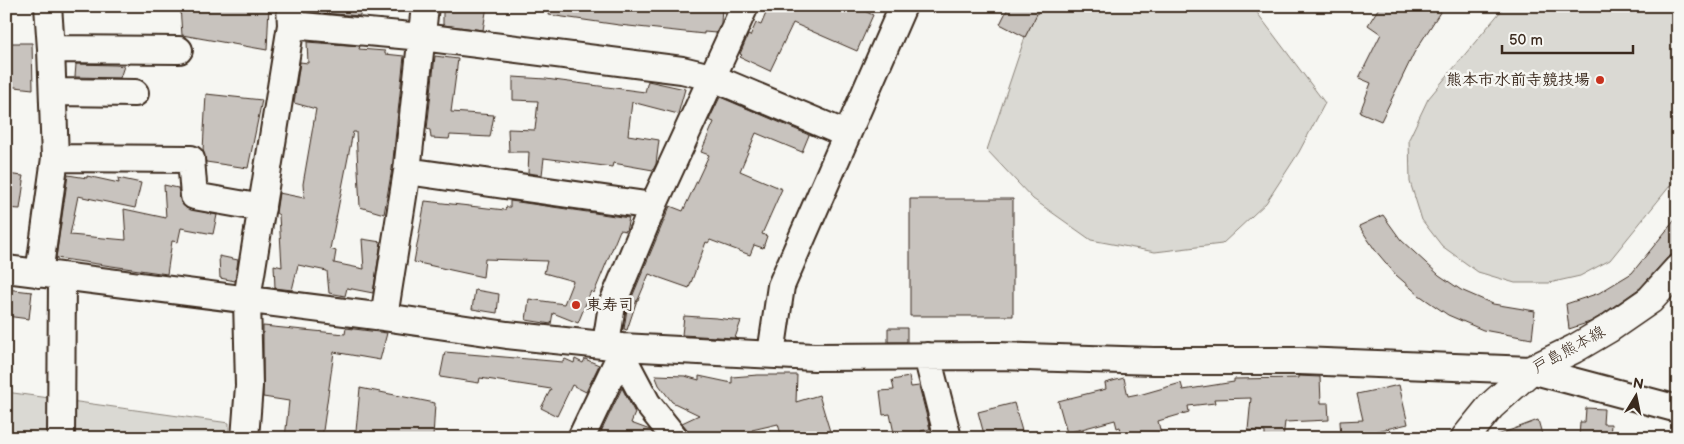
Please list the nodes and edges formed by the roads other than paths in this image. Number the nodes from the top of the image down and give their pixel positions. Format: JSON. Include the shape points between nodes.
{"nodes":[{"id":1,"x":48,"y":6,"type":"edge"},
{"id":2,"x":425,"y":6,"type":"edge"},
{"id":3,"x":745,"y":6,"type":"edge"},
{"id":4,"x":903,"y":6,"type":"edge"},
{"id":5,"x":291,"y":15,"type":"edge"},
{"id":6,"x":422,"y":37,"type":"junction"},
{"id":7,"x":52,"y":49,"type":"junction"},
{"id":8,"x":179,"y":50,"type":"dead end"},
{"id":9,"x":711,"y":77,"type":"junction"},
{"id":10,"x":53,"y":92,"type":"junction"},
{"id":11,"x":135,"y":93,"type":"dead end"},
{"id":12,"x":846,"y":134,"type":"junction"},
{"id":13,"x":55,"y":158,"type":"junction"},
{"id":14,"x":407,"y":172,"type":"junction"},
{"id":15,"x":653,"y":206,"type":"junction"},
{"id":16,"x":262,"y":208,"type":"junction"},
{"id":17,"x":6,"y":269,"type":"edge"},
{"id":18,"x":1678,"y":269,"type":"edge"},
{"id":19,"x":50,"y":276,"type":"junction"},
{"id":20,"x":246,"y":299,"type":"junction"},
{"id":21,"x":384,"y":317,"type":"junction"},
{"id":22,"x":616,"y":348,"type":"junction"},
{"id":23,"x":771,"y":354,"type":"junction"},
{"id":24,"x":927,"y":356,"type":"junction"},
{"id":25,"x":1531,"y":370,"type":"junction"},
{"id":26,"x":1678,"y":409,"type":"edge"},
{"id":27,"x":61,"y":438,"type":"edge"},
{"id":28,"x":245,"y":438,"type":"edge"},
{"id":29,"x":582,"y":438,"type":"edge"},
{"id":30,"x":675,"y":438,"type":"edge"},
{"id":31,"x":948,"y":438,"type":"edge"},
{"id":32,"x":1465,"y":438,"type":"edge"}],
"edges":[{"from":1,"to":7,"type":"street"},
{"from":2,"to":6,"type":"street"},
{"from":3,"to":9,"type":"street"},
{"from":4,"to":12,"type":"street"},
{"from":5,"to":6,"type":"street"},
{"from":5,"to":16,"type":"street"},
{"from":6,"to":9,"type":"street","via":[[682,70]]},
{"from":6,"to":14,"type":"street"},
{"from":7,"to":8,"type":"street"},
{"from":7,"to":10,"type":"street"},
{"from":9,"to":12,"type":"street"},
{"from":9,"to":15,"type":"street"},
{"from":10,"to":11,"type":"street"},
{"from":10,"to":13,"type":"street"},
{"from":12,"to":23,"type":"street","via":[[782,286]]},
{"from":13,"to":16,"type":"street","via":[[191,159],[194,196]]},
{"from":13,"to":19,"type":"street"},
{"from":14,"to":15,"type":"street"},
{"from":14,"to":21,"type":"street"},
{"from":15,"to":22,"type":"street","via":[[612,305]]},
{"from":16,"to":20,"type":"street"},
{"from":17,"to":19,"type":"street"},
{"from":18,"to":25,"type":"main road","name":"戸島熊本線","via":[[1650,300],[1608,329]]},
{"from":19,"to":20,"type":"street"},
{"from":19,"to":27,"type":"street"},
{"from":20,"to":21,"type":"street"},
{"from":20,"to":28,"type":"street","via":[[249,386]]},
{"from":21,"to":22,"type":"street"},
{"from":22,"to":23,"type":"street"},
{"from":22,"to":29,"type":"street"},
{"from":22,"to":30,"type":"street","via":[[647,403]]},
{"from":23,"to":24,"type":"street"},
{"from":24,"to":25,"type":"street","via":[[1300,361]]},
{"from":24,"to":31,"type":"street"},
{"from":25,"to":26,"type":"street"},
{"from":25,"to":32,"type":"main road","name":"戸島熊本線","via":[[1491,406]]}]}
